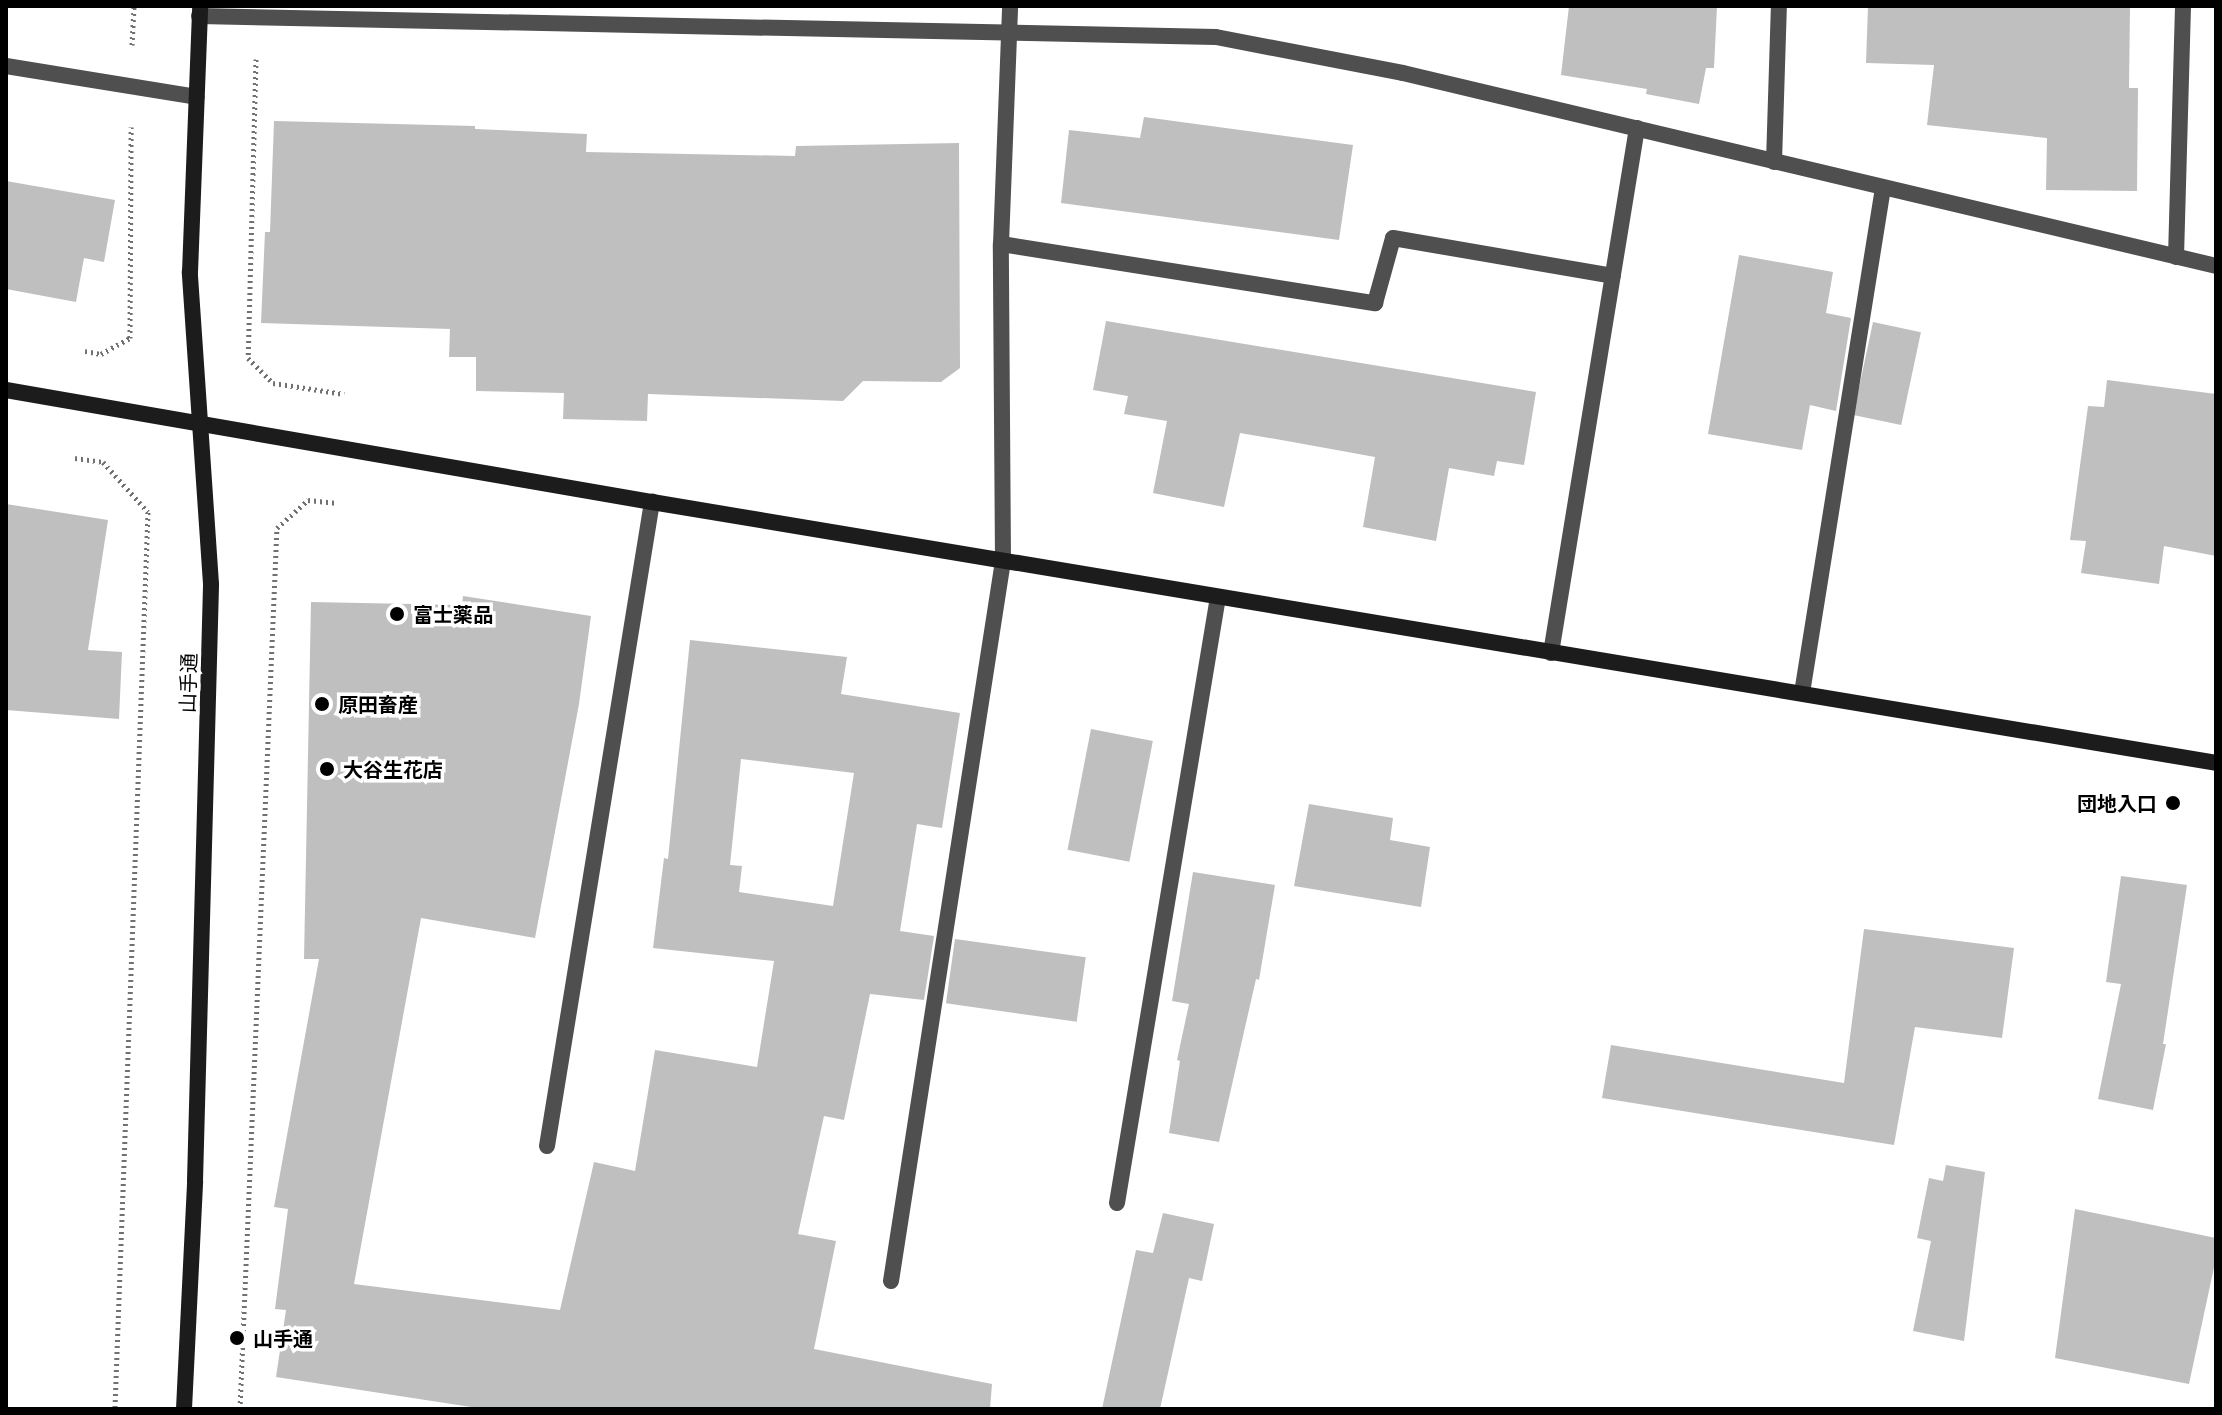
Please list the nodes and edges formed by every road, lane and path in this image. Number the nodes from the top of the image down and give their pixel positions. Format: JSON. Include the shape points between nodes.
{"nodes":[{"id":1,"x":134,"y":6,"type":"edge"},
{"id":2,"x":1010,"y":6,"type":"edge"},
{"id":3,"x":1779,"y":6,"type":"edge"},
{"id":4,"x":2183,"y":6,"type":"edge"},
{"id":5,"x":199,"y":11,"type":"edge"},
{"id":6,"x":258,"y":16,"type":"junction"},
{"id":7,"x":1009,"y":31,"type":"junction"},
{"id":8,"x":6,"y":66,"type":"edge"},
{"id":9,"x":131,"y":86,"type":"junction"},
{"id":10,"x":197,"y":97,"type":"junction"},
{"id":11,"x":1637,"y":128,"type":"junction"},
{"id":12,"x":1774,"y":162,"type":"junction"},
{"id":13,"x":1883,"y":188,"type":"junction"},
{"id":14,"x":1001,"y":244,"type":"junction"},
{"id":15,"x":2176,"y":257,"type":"junction"},
{"id":16,"x":2216,"y":266,"type":"edge"},
{"id":17,"x":1613,"y":276,"type":"junction"},
{"id":18,"x":85,"y":351,"type":"dead end"},
{"id":19,"x":6,"y":390,"type":"edge"},
{"id":20,"x":344,"y":394,"type":"dead end"},
{"id":21,"x":200,"y":423,"type":"junction"},
{"id":22,"x":75,"y":458,"type":"dead end"},
{"id":23,"x":652,"y":502,"type":"junction"},
{"id":24,"x":335,"y":503,"type":"dead end"},
{"id":25,"x":1003,"y":561,"type":"junction"},
{"id":26,"x":1218,"y":597,"type":"junction"},
{"id":27,"x":1551,"y":653,"type":"junction"},
{"id":28,"x":1802,"y":693,"type":"junction"},
{"id":29,"x":2216,"y":763,"type":"edge"},
{"id":30,"x":547,"y":1146,"type":"dead end"},
{"id":31,"x":1117,"y":1203,"type":"dead end"},
{"id":32,"x":891,"y":1281,"type":"dead end"},
{"id":33,"x":115,"y":1409,"type":"edge"},
{"id":34,"x":184,"y":1409,"type":"edge"},
{"id":35,"x":240,"y":1409,"type":"edge"}],
"edges":[{"from":1,"to":9,"type":"path"},
{"from":2,"to":7,"type":"street"},
{"from":3,"to":12,"type":"street"},
{"from":4,"to":15,"type":"street"},
{"from":5,"to":6,"type":"street"},
{"from":5,"to":10,"type":"street","name":"山手通"},
{"from":6,"to":7,"type":"street"},
{"from":6,"to":20,"type":"path","via":[[248,358],[273,383]]},
{"from":7,"to":11,"type":"street","via":[[1216,37],[1403,73]]},
{"from":7,"to":14,"type":"street"},
{"from":8,"to":9,"type":"street"},
{"from":9,"to":10,"type":"street"},
{"from":9,"to":18,"type":"path","via":[[130,338],[101,354]]},
{"from":10,"to":21,"type":"street","name":"山手通","via":[[190,272]]},
{"from":11,"to":12,"type":"street"},
{"from":11,"to":17,"type":"street"},
{"from":12,"to":13,"type":"street"},
{"from":13,"to":15,"type":"street"},
{"from":13,"to":28,"type":"street"},
{"from":14,"to":17,"type":"street","via":[[1375,303],[1393,238]]},
{"from":14,"to":25,"type":"street"},
{"from":15,"to":16,"type":"street"},
{"from":17,"to":27,"type":"street"},
{"from":19,"to":21,"type":"street"},
{"from":21,"to":23,"type":"street"},
{"from":21,"to":34,"type":"street","name":"山手通","via":[[211,584]]},
{"from":22,"to":33,"type":"path","via":[[103,462],[148,512]]},
{"from":23,"to":25,"type":"street"},
{"from":23,"to":30,"type":"street"},
{"from":24,"to":35,"type":"path","via":[[308,500],[277,528]]},
{"from":25,"to":26,"type":"street"},
{"from":25,"to":32,"type":"street"},
{"from":26,"to":27,"type":"street"},
{"from":26,"to":31,"type":"street"},
{"from":27,"to":28,"type":"street"},
{"from":28,"to":29,"type":"street"}]}
